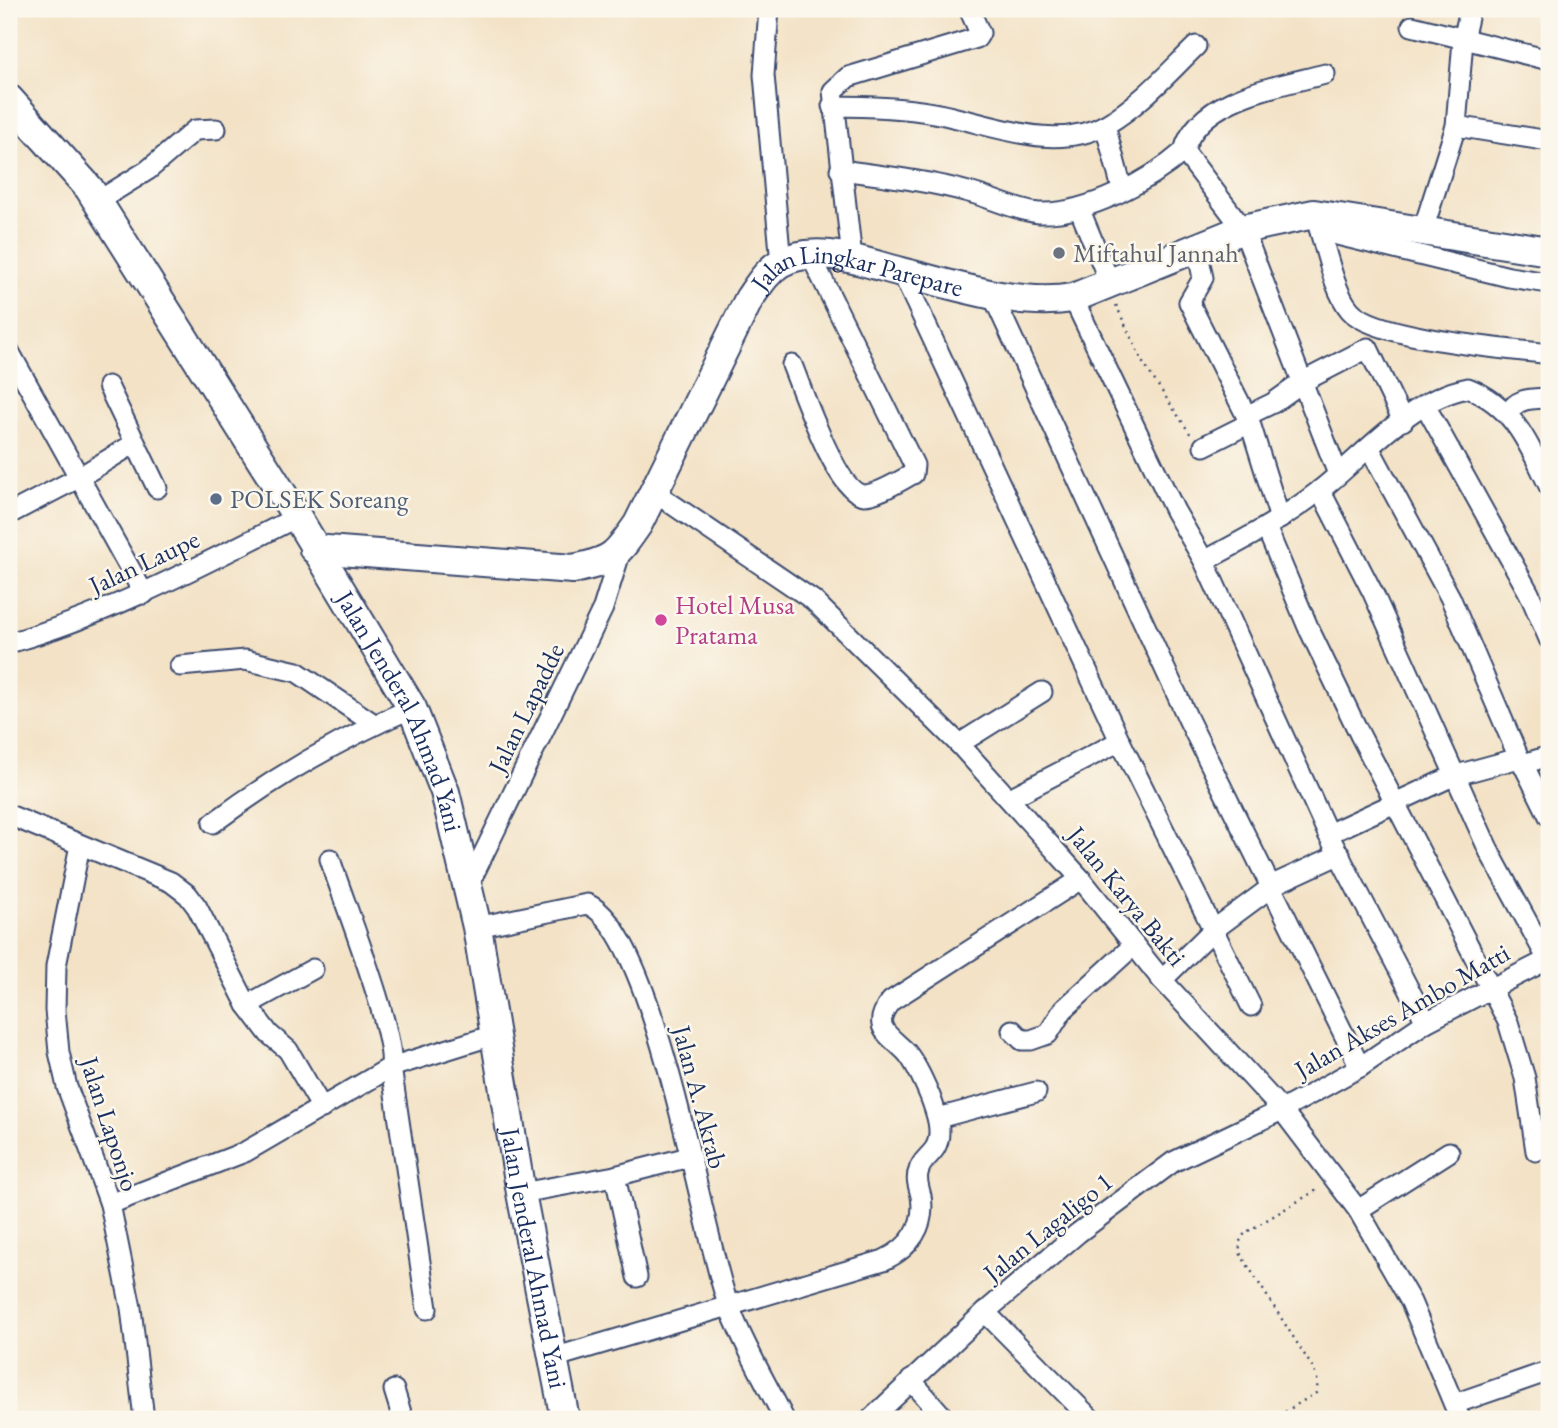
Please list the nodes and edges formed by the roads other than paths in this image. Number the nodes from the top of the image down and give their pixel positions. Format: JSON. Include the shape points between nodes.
{"nodes":[{"id":1,"x":769,"y":9,"type":"edge"},
{"id":2,"x":969,"y":9,"type":"edge"},
{"id":3,"x":1470,"y":9,"type":"edge"},
{"id":4,"x":1412,"y":26,"type":"dead end"},
{"id":5,"x":1463,"y":40,"type":"junction"},
{"id":6,"x":1196,"y":46,"type":"dead end"},
{"id":7,"x":1549,"y":60,"type":"edge"},
{"id":8,"x":1325,"y":75,"type":"dead end"},
{"id":9,"x":9,"y":99,"type":"edge"},
{"id":10,"x":832,"y":106,"type":"junction"},
{"id":11,"x":1105,"y":125,"type":"junction"},
{"id":12,"x":1456,"y":126,"type":"junction"},
{"id":13,"x":216,"y":129,"type":"dead end"},
{"id":14,"x":1549,"y":141,"type":"edge"},
{"id":15,"x":1184,"y":150,"type":"junction"},
{"id":16,"x":840,"y":170,"type":"junction"},
{"id":17,"x":1122,"y":189,"type":"junction"},
{"id":18,"x":97,"y":201,"type":"junction"},
{"id":19,"x":1079,"y":208,"type":"junction"},
{"id":20,"x":1318,"y":223,"type":"junction"},
{"id":21,"x":1243,"y":229,"type":"junction"},
{"id":22,"x":1423,"y":230,"type":"junction"},
{"id":23,"x":1197,"y":249,"type":"junction"},
{"id":24,"x":1547,"y":252,"type":"edge"},
{"id":25,"x":811,"y":256,"type":"junction"},
{"id":26,"x":852,"y":258,"type":"junction"},
{"id":27,"x":781,"y":263,"type":"junction"},
{"id":28,"x":902,"y":273,"type":"junction"},
{"id":29,"x":1110,"y":283,"type":"junction"},
{"id":30,"x":1549,"y":283,"type":"edge"},
{"id":31,"x":992,"y":294,"type":"junction"},
{"id":32,"x":1073,"y":298,"type":"junction"},
{"id":33,"x":9,"y":352,"type":"edge"},
{"id":34,"x":1549,"y":354,"type":"edge"},
{"id":35,"x":792,"y":365,"type":"dead end"},
{"id":36,"x":1304,"y":381,"type":"junction"},
{"id":37,"x":108,"y":386,"type":"dead end"},
{"id":38,"x":1549,"y":398,"type":"edge"},
{"id":39,"x":1424,"y":405,"type":"junction"},
{"id":40,"x":1508,"y":414,"type":"junction"},
{"id":41,"x":1248,"y":419,"type":"junction"},
{"id":42,"x":1403,"y":421,"type":"junction"},
{"id":43,"x":135,"y":443,"type":"junction"},
{"id":44,"x":1204,"y":446,"type":"road end"},
{"id":45,"x":1370,"y":449,"type":"junction"},
{"id":46,"x":1338,"y":474,"type":"junction"},
{"id":47,"x":78,"y":478,"type":"junction"},
{"id":48,"x":1549,"y":486,"type":"edge"},
{"id":49,"x":157,"y":488,"type":"dead end"},
{"id":50,"x":1320,"y":490,"type":"junction"},
{"id":51,"x":654,"y":492,"type":"junction"},
{"id":52,"x":9,"y":514,"type":"edge"},
{"id":53,"x":297,"y":517,"type":"junction"},
{"id":54,"x":1273,"y":523,"type":"junction"},
{"id":55,"x":622,"y":547,"type":"junction"},
{"id":56,"x":314,"y":549,"type":"junction"},
{"id":57,"x":1204,"y":562,"type":"junction"},
{"id":58,"x":144,"y":594,"type":"junction"},
{"id":59,"x":1549,"y":639,"type":"edge"},
{"id":60,"x":9,"y":643,"type":"edge"},
{"id":61,"x":180,"y":666,"type":"dead end"},
{"id":62,"x":1042,"y":692,"type":"dead end"},
{"id":63,"x":412,"y":708,"type":"junction"},
{"id":64,"x":374,"y":724,"type":"junction"},
{"id":65,"x":1120,"y":741,"type":"junction"},
{"id":66,"x":959,"y":744,"type":"junction"},
{"id":67,"x":1549,"y":756,"type":"edge"},
{"id":68,"x":1521,"y":761,"type":"junction"},
{"id":69,"x":1453,"y":776,"type":"junction"},
{"id":70,"x":1010,"y":797,"type":"junction"},
{"id":71,"x":1394,"y":803,"type":"junction"},
{"id":72,"x":9,"y":815,"type":"edge"},
{"id":73,"x":1549,"y":816,"type":"edge"},
{"id":74,"x":214,"y":823,"type":"dead end"},
{"id":75,"x":1328,"y":834,"type":"junction"},
{"id":76,"x":80,"y":845,"type":"junction"},
{"id":77,"x":1340,"y":854,"type":"junction"},
{"id":78,"x":330,"y":859,"type":"dead end"},
{"id":79,"x":1081,"y":879,"type":"junction"},
{"id":80,"x":467,"y":888,"type":"junction"},
{"id":81,"x":1269,"y":888,"type":"junction"},
{"id":82,"x":477,"y":928,"type":"junction"},
{"id":83,"x":1212,"y":931,"type":"junction"},
{"id":84,"x":1134,"y":945,"type":"junction"},
{"id":85,"x":1549,"y":959,"type":"edge"},
{"id":86,"x":313,"y":969,"type":"dead end"},
{"id":87,"x":1162,"y":980,"type":"junction"},
{"id":88,"x":1491,"y":988,"type":"junction"},
{"id":89,"x":247,"y":1005,"type":"junction"},
{"id":90,"x":1251,"y":1006,"type":"dead end"},
{"id":91,"x":1426,"y":1022,"type":"junction"},
{"id":92,"x":1013,"y":1030,"type":"dead end"},
{"id":93,"x":497,"y":1034,"type":"junction"},
{"id":94,"x":391,"y":1067,"type":"junction"},
{"id":95,"x":1360,"y":1067,"type":"junction"},
{"id":96,"x":1036,"y":1092,"type":"dead end"},
{"id":97,"x":323,"y":1108,"type":"junction"},
{"id":98,"x":1282,"y":1110,"type":"junction"},
{"id":99,"x":938,"y":1118,"type":"junction"},
{"id":100,"x":1536,"y":1151,"type":"dead end"},
{"id":101,"x":1450,"y":1152,"type":"dead end"},
{"id":102,"x":689,"y":1157,"type":"junction"},
{"id":103,"x":615,"y":1176,"type":"junction"},
{"id":104,"x":521,"y":1192,"type":"junction"},
{"id":105,"x":110,"y":1204,"type":"junction"},
{"id":106,"x":1358,"y":1210,"type":"junction"},
{"id":107,"x":637,"y":1277,"type":"dead end"},
{"id":108,"x":728,"y":1305,"type":"junction"},
{"id":109,"x":427,"y":1309,"type":"dead end"},
{"id":110,"x":985,"y":1312,"type":"junction"},
{"id":111,"x":553,"y":1359,"type":"junction"},
{"id":112,"x":1549,"y":1371,"type":"edge"},
{"id":113,"x":911,"y":1380,"type":"junction"},
{"id":114,"x":394,"y":1390,"type":"dead end"},
{"id":115,"x":1457,"y":1411,"type":"edge"},
{"id":116,"x":144,"y":1419,"type":"edge"},
{"id":117,"x":403,"y":1419,"type":"edge"},
{"id":118,"x":565,"y":1419,"type":"edge"},
{"id":119,"x":784,"y":1419,"type":"edge"},
{"id":120,"x":871,"y":1419,"type":"edge"},
{"id":121,"x":945,"y":1419,"type":"edge"},
{"id":122,"x":1091,"y":1419,"type":"edge"}],
"edges":[{"from":1,"to":27,"type":"street","via":[[764,75]]},
{"from":2,"to":10,"type":"street","via":[[980,33],[977,38],[848,77],[833,91]]},
{"from":3,"to":5,"type":"street"},
{"from":4,"to":5,"type":"street"},
{"from":5,"to":7,"type":"street"},
{"from":5,"to":12,"type":"street"},
{"from":6,"to":11,"type":"street","via":[[1143,98]]},
{"from":8,"to":15,"type":"street","via":[[1232,100],[1202,124]]},
{"from":9,"to":18,"type":"highway","name":"Jalan Jenderal Ahmad Yani"},
{"from":10,"to":11,"type":"street","via":[[898,107],[1046,137]]},
{"from":10,"to":16,"type":"street"},
{"from":11,"to":17,"type":"street"},
{"from":12,"to":14,"type":"street"},
{"from":12,"to":22,"type":"street"},
{"from":13,"to":18,"type":"street","via":[[195,130],[148,170]]},
{"from":15,"to":17,"type":"street","via":[[1156,174]]},
{"from":15,"to":21,"type":"street"},
{"from":16,"to":19,"type":"street","via":[[911,179],[1037,213]]},
{"from":16,"to":26,"type":"street"},
{"from":17,"to":19,"type":"street"},
{"from":18,"to":53,"type":"highway","name":"Jalan Jenderal Ahmad Yani"},
{"from":19,"to":29,"type":"street"},
{"from":20,"to":21,"type":"highway","name":"Jalan Lingkar Parepare"},
{"from":20,"to":22,"type":"highway","name":"Jalan Lingkar Parepare"},
{"from":20,"to":30,"type":"street","via":[[1509,277]]},
{"from":20,"to":34,"type":"street","via":[[1351,311],[1376,325]]},
{"from":21,"to":23,"type":"highway","name":"Jalan Lingkar Parepare"},
{"from":21,"to":36,"type":"street"},
{"from":22,"to":24,"type":"highway","name":"Jalan Lingkar Parepare"},
{"from":23,"to":29,"type":"highway","name":"Jalan Lingkar Parepare"},
{"from":23,"to":41,"type":"street","via":[[1203,278],[1189,302]]},
{"from":25,"to":26,"type":"highway","name":"Jalan Lingkar Parepare"},
{"from":25,"to":27,"type":"highway","name":"Jalan Lingkar Parepare"},
{"from":25,"to":35,"type":"street","via":[[914,465],[913,474],[868,494],[855,491],[842,477],[818,431]]},
{"from":26,"to":28,"type":"highway","name":"Jalan Lingkar Parepare"},
{"from":27,"to":51,"type":"highway","name":"Jalan Lingkar Parepare","via":[[749,299]]},
{"from":28,"to":31,"type":"highway","name":"Jalan Lingkar Parepare"},
{"from":28,"to":65,"type":"street"},
{"from":29,"to":32,"type":"highway","name":"Jalan Lingkar Parepare"},
{"from":31,"to":32,"type":"highway","name":"Jalan Lingkar Parepare","via":[[1054,302]]},
{"from":31,"to":81,"type":"street"},
{"from":32,"to":57,"type":"street"},
{"from":33,"to":47,"type":"street"},
{"from":36,"to":41,"type":"street"},
{"from":36,"to":42,"type":"street","via":[[1368,348]]},
{"from":36,"to":46,"type":"street"},
{"from":37,"to":43,"type":"street"},
{"from":38,"to":40,"type":"street","via":[[1521,400]]},
{"from":39,"to":40,"type":"street","via":[[1468,388]]},
{"from":39,"to":42,"type":"street"},
{"from":39,"to":59,"type":"street","via":[[1529,593]]},
{"from":40,"to":48,"type":"street","via":[[1532,449]]},
{"from":41,"to":44,"type":"street"},
{"from":41,"to":54,"type":"street"},
{"from":42,"to":45,"type":"street"},
{"from":43,"to":47,"type":"street"},
{"from":43,"to":49,"type":"street"},
{"from":45,"to":46,"type":"street"},
{"from":45,"to":68,"type":"street","via":[[1450,597]]},
{"from":46,"to":50,"type":"street"},
{"from":47,"to":52,"type":"street"},
{"from":47,"to":58,"type":"street"},
{"from":50,"to":54,"type":"street"},
{"from":50,"to":69,"type":"street","via":[[1373,593]]},
{"from":51,"to":55,"type":"highway","name":"Jalan Lingkar Parepare"},
{"from":51,"to":66,"type":"street","name":"Jalan Karya Bakti","via":[[813,600]]},
{"from":53,"to":56,"type":"highway","name":"Jalan Jenderal Ahmad Yani"},
{"from":53,"to":58,"type":"street","name":"Jalan Laupe"},
{"from":54,"to":57,"type":"street"},
{"from":54,"to":71,"type":"street","via":[[1308,627]]},
{"from":55,"to":56,"type":"highway","name":"Jalan Lingkar Parepare","via":[[604,563],[573,569]]},
{"from":55,"to":80,"type":"street","name":"Jalan Lapadde","via":[[597,620]]},
{"from":56,"to":63,"type":"highway","name":"Jalan Jenderal Ahmad Yani"},
{"from":57,"to":75,"type":"street"},
{"from":58,"to":60,"type":"street","name":"Jalan Laupe","via":[[65,627]]},
{"from":61,"to":64,"type":"street","via":[[245,660],[297,673]]},
{"from":62,"to":66,"type":"street"},
{"from":63,"to":64,"type":"street"},
{"from":63,"to":80,"type":"highway","name":"Jalan Jenderal Ahmad Yani","via":[[445,792]]},
{"from":64,"to":74,"type":"street","via":[[285,772]]},
{"from":65,"to":70,"type":"street"},
{"from":65,"to":83,"type":"street"},
{"from":66,"to":70,"type":"street","name":"Jalan Karya Bakti"},
{"from":67,"to":68,"type":"street"},
{"from":68,"to":69,"type":"street"},
{"from":68,"to":73,"type":"street"},
{"from":69,"to":71,"type":"street"},
{"from":69,"to":85,"type":"street"},
{"from":70,"to":79,"type":"street","name":"Jalan Karya Bakti"},
{"from":71,"to":75,"type":"street"},
{"from":71,"to":88,"type":"street"},
{"from":72,"to":76,"type":"street"},
{"from":75,"to":77,"type":"street"},
{"from":76,"to":89,"type":"street","via":[[171,882],[188,895]]},
{"from":76,"to":105,"type":"street","name":"Jalan Laponjo","via":[[56,967],[55,1010],[67,1087]]},
{"from":77,"to":81,"type":"street"},
{"from":77,"to":91,"type":"street"},
{"from":78,"to":94,"type":"street","via":[[383,1017]]},
{"from":79,"to":84,"type":"street","name":"Jalan Karya Bakti"},
{"from":79,"to":99,"type":"street","via":[[891,1001],[884,1010],[880,1021],[917,1070]]},
{"from":80,"to":82,"type":"highway","name":"Jalan Jenderal Ahmad Yani"},
{"from":81,"to":83,"type":"street"},
{"from":81,"to":95,"type":"street"},
{"from":82,"to":93,"type":"highway","name":"Jalan Jenderal Ahmad Yani"},
{"from":82,"to":102,"type":"street","name":"Jalan A. Akrab","via":[[587,904],[603,914],[631,960],[649,1010]]},
{"from":83,"to":87,"type":"street"},
{"from":83,"to":90,"type":"street"},
{"from":84,"to":87,"type":"street","name":"Jalan Karya Bakti"},
{"from":84,"to":92,"type":"street","via":[[1063,1010],[1048,1034],[1022,1040]]},
{"from":85,"to":88,"type":"street","name":"Jalan Akses Ambo Matti"},
{"from":86,"to":89,"type":"street"},
{"from":87,"to":98,"type":"street","name":"Jalan Karya Bakti"},
{"from":88,"to":91,"type":"street","name":"Jalan Akses Ambo Matti"},
{"from":88,"to":100,"type":"street","via":[[1516,1039]]},
{"from":89,"to":97,"type":"street","via":[[288,1050]]},
{"from":91,"to":95,"type":"street","name":"Jalan Akses Ambo Matti"},
{"from":93,"to":94,"type":"street"},
{"from":93,"to":104,"type":"highway","name":"Jalan Jenderal Ahmad Yani"},
{"from":94,"to":97,"type":"street"},
{"from":94,"to":109,"type":"street"},
{"from":95,"to":98,"type":"street","name":"Jalan Akses Ambo Matti"},
{"from":96,"to":99,"type":"street"},
{"from":97,"to":105,"type":"street","via":[[245,1152]]},
{"from":98,"to":106,"type":"street","name":"Jalan Karya Bakti"},
{"from":98,"to":110,"type":"street","name":"Jalan Lagaligo 1","via":[[1172,1162]]},
{"from":99,"to":108,"type":"street","via":[[935,1148],[919,1167],[917,1178],[923,1214],[902,1251]]},
{"from":101,"to":106,"type":"street"},
{"from":102,"to":103,"type":"street"},
{"from":102,"to":108,"type":"street","name":"Jalan A. Akrab"},
{"from":103,"to":104,"type":"street"},
{"from":103,"to":107,"type":"street"},
{"from":104,"to":111,"type":"highway","name":"Jalan Jenderal Ahmad Yani"},
{"from":105,"to":116,"type":"street","name":"Jalan Laponjo","via":[[131,1308]]},
{"from":106,"to":115,"type":"street","name":"Jalan Karya Bakti","via":[[1411,1302]]},
{"from":108,"to":111,"type":"street"},
{"from":108,"to":119,"type":"street","name":"Jalan A. Akrab"},
{"from":110,"to":113,"type":"street","name":"Jalan Lagaligo 1"},
{"from":110,"to":122,"type":"street"},
{"from":111,"to":118,"type":"highway","name":"Jalan Jenderal Ahmad Yani"},
{"from":112,"to":115,"type":"street"},
{"from":113,"to":120,"type":"street","name":"Jalan Lagaligo 1"},
{"from":113,"to":121,"type":"street"},
{"from":114,"to":117,"type":"street"}]}
